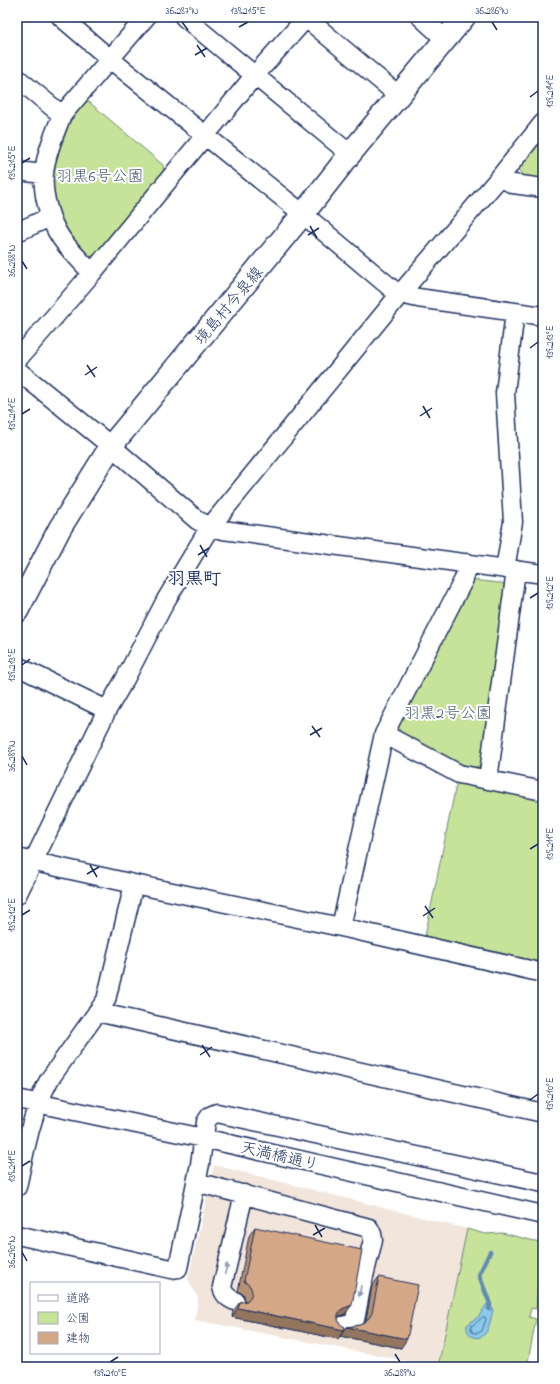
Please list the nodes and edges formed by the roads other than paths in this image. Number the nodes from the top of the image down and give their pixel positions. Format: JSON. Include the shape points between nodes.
{"nodes":[{"id":1,"x":61,"y":17,"type":"edge"},
{"id":2,"x":146,"y":17,"type":"edge"},
{"id":3,"x":184,"y":17,"type":"edge"},
{"id":4,"x":306,"y":17,"type":"edge"},
{"id":5,"x":421,"y":17,"type":"edge"},
{"id":6,"x":464,"y":17,"type":"edge"},
{"id":7,"x":445,"y":39,"type":"junction"},
{"id":8,"x":110,"y":59,"type":"junction"},
{"id":9,"x":255,"y":75,"type":"junction"},
{"id":10,"x":17,"y":78,"type":"edge"},
{"id":11,"x":398,"y":95,"type":"junction"},
{"id":12,"x":62,"y":115,"type":"junction"},
{"id":13,"x":543,"y":123,"type":"edge"},
{"id":14,"x":206,"y":135,"type":"junction"},
{"id":15,"x":350,"y":154,"type":"junction"},
{"id":16,"x":17,"y":172,"type":"edge"},
{"id":17,"x":44,"y":174,"type":"junction"},
{"id":18,"x":500,"y":177,"type":"junction"},
{"id":19,"x":543,"y":188,"type":"edge"},
{"id":20,"x":303,"y":214,"type":"junction"},
{"id":21,"x":50,"y":217,"type":"junction"},
{"id":22,"x":17,"y":232,"type":"edge"},
{"id":23,"x":92,"y":273,"type":"junction"},
{"id":24,"x":400,"y":294,"type":"junction"},
{"id":25,"x":515,"y":312,"type":"junction"},
{"id":26,"x":543,"y":316,"type":"edge"},
{"id":27,"x":19,"y":372,"type":"edge"},
{"id":28,"x":111,"y":446,"type":"junction"},
{"id":29,"x":210,"y":527,"type":"junction"},
{"id":30,"x":468,"y":563,"type":"junction"},
{"id":31,"x":511,"y":569,"type":"junction"},
{"id":32,"x":543,"y":574,"type":"edge"},
{"id":33,"x":17,"y":611,"type":"edge"},
{"id":34,"x":17,"y":666,"type":"edge"},
{"id":35,"x":107,"y":710,"type":"junction"},
{"id":36,"x":384,"y":734,"type":"junction"},
{"id":37,"x":488,"y":780,"type":"junction"},
{"id":38,"x":543,"y":791,"type":"edge"},
{"id":39,"x":17,"y":858,"type":"edge"},
{"id":40,"x":35,"y":861,"type":"junction"},
{"id":41,"x":134,"y":884,"type":"junction"},
{"id":42,"x":17,"y":895,"type":"edge"},
{"id":43,"x":341,"y":927,"type":"junction"},
{"id":44,"x":543,"y":973,"type":"edge"},
{"id":45,"x":97,"y":1012,"type":"junction"},
{"id":46,"x":17,"y":1099,"type":"edge"},
{"id":47,"x":38,"y":1103,"type":"junction"},
{"id":48,"x":543,"y":1113,"type":"edge"},
{"id":49,"x":203,"y":1138,"type":"junction"},
{"id":50,"x":196,"y":1182,"type":"junction"},
{"id":51,"x":543,"y":1183,"type":"edge"},
{"id":52,"x":17,"y":1187,"type":"edge"},
{"id":53,"x":244,"y":1194,"type":"junction"},
{"id":54,"x":543,"y":1215,"type":"edge"},
{"id":55,"x":17,"y":1235,"type":"edge"},
{"id":56,"x":235,"y":1301,"type":"dead end"},
{"id":57,"x":342,"y":1326,"type":"edge"}],
"edges":[{"from":1,"to":8,"type":"street"},
{"from":2,"to":8,"type":"street"},
{"from":3,"to":9,"type":"street"},
{"from":4,"to":9,"type":"street"},
{"from":4,"to":11,"type":"street"},
{"from":5,"to":7,"type":"street"},
{"from":6,"to":7,"type":"main road","name":"境島村今泉線"},
{"from":7,"to":11,"type":"main road","name":"境島村今泉線"},
{"from":8,"to":12,"type":"street"},
{"from":8,"to":14,"type":"street"},
{"from":9,"to":14,"type":"street"},
{"from":9,"to":15,"type":"street"},
{"from":10,"to":12,"type":"street"},
{"from":11,"to":15,"type":"main road","name":"境島村今泉線"},
{"from":12,"to":17,"type":"street","via":[[50,147]]},
{"from":13,"to":18,"type":"street"},
{"from":14,"to":20,"type":"street"},
{"from":14,"to":23,"type":"street"},
{"from":15,"to":20,"type":"main road","name":"境島村今泉線"},
{"from":16,"to":17,"type":"street"},
{"from":17,"to":21,"type":"street"},
{"from":18,"to":19,"type":"street","via":[[513,184]]},
{"from":18,"to":24,"type":"street"},
{"from":20,"to":24,"type":"street"},
{"from":20,"to":28,"type":"main road","name":"境島村今泉線"},
{"from":21,"to":22,"type":"street"},
{"from":21,"to":23,"type":"street","via":[[61,238]]},
{"from":23,"to":27,"type":"street"},
{"from":24,"to":25,"type":"street"},
{"from":24,"to":29,"type":"street"},
{"from":25,"to":26,"type":"street"},
{"from":25,"to":31,"type":"street","via":[[505,393],[513,522]]},
{"from":27,"to":28,"type":"street"},
{"from":28,"to":29,"type":"street","via":[[197,520]]},
{"from":28,"to":33,"type":"main road","name":"境島村今泉線","via":[[60,528]]},
{"from":29,"to":30,"type":"street"},
{"from":29,"to":35,"type":"street","via":[[166,600]]},
{"from":30,"to":31,"type":"street"},
{"from":30,"to":36,"type":"street","via":[[464,579]]},
{"from":31,"to":32,"type":"street"},
{"from":31,"to":37,"type":"street"},
{"from":34,"to":35,"type":"street"},
{"from":35,"to":40,"type":"street"},
{"from":36,"to":37,"type":"street","via":[[459,774]]},
{"from":36,"to":43,"type":"street"},
{"from":37,"to":38,"type":"street"},
{"from":39,"to":40,"type":"street"},
{"from":40,"to":41,"type":"street"},
{"from":40,"to":42,"type":"street"},
{"from":41,"to":43,"type":"street"},
{"from":41,"to":45,"type":"street","via":[[106,1000]]},
{"from":43,"to":44,"type":"street"},
{"from":45,"to":47,"type":"street","via":[[49,1080]]},
{"from":45,"to":48,"type":"street"},
{"from":46,"to":47,"type":"street","name":"天満橋通り"},
{"from":47,"to":49,"type":"street","name":"天満橋通り"},
{"from":47,"to":52,"type":"street"},
{"from":49,"to":50,"type":"street"},
{"from":49,"to":51,"type":"street","via":[[206,1122],[210,1116],[217,1113]]},
{"from":49,"to":54,"type":"street","name":"天満橋通り"},
{"from":50,"to":53,"type":"street"},
{"from":50,"to":55,"type":"street","via":[[178,1268],[172,1269]]},
{"from":56,"to":53,"type":"street","one_way":true,"via":[[228,1298],[222,1287]]},
{"from":53,"to":57,"type":"street","one_way":true,"via":[[369,1228],[373,1240],[355,1320]]}]}
